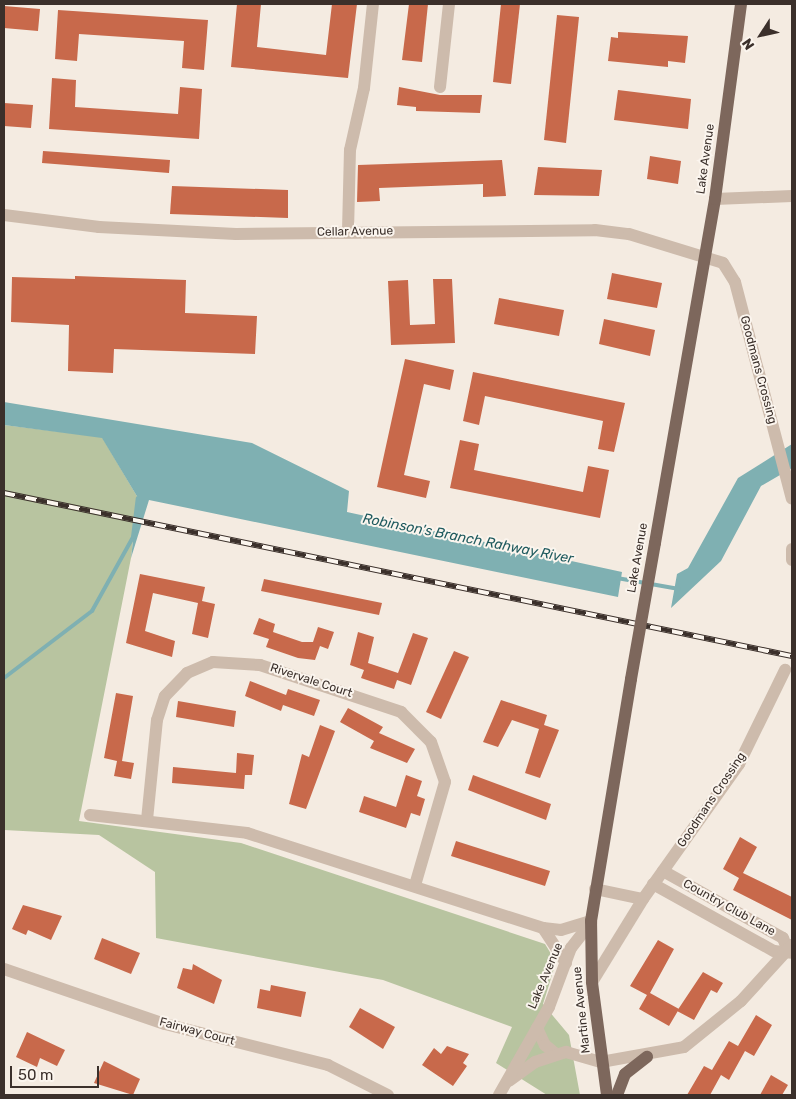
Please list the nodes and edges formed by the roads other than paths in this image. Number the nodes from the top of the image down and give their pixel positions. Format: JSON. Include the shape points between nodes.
{"nodes":[{"id":1,"x":373,"y":4,"type":"edge"},
{"id":2,"x":449,"y":4,"type":"edge"},
{"id":3,"x":741,"y":4,"type":"edge"},
{"id":4,"x":440,"y":87,"type":"dead end"},
{"id":5,"x":792,"y":196,"type":"edge"},
{"id":6,"x":715,"y":199,"type":"junction"},
{"id":7,"x":4,"y":215,"type":"edge"},
{"id":8,"x":348,"y":231,"type":"junction"},
{"id":9,"x":704,"y":257,"type":"junction"},
{"id":10,"x":792,"y":499,"type":"edge"},
{"id":11,"x":792,"y":549,"type":"edge"},
{"id":12,"x":792,"y":560,"type":"edge"},
{"id":13,"x":785,"y":670,"type":"dead end"},
{"id":14,"x":90,"y":815,"type":"dead end"},
{"id":15,"x":147,"y":820,"type":"junction"},
{"id":16,"x":663,"y":871,"type":"junction"},
{"id":17,"x":653,"y":884,"type":"junction"},
{"id":18,"x":415,"y":885,"type":"junction"},
{"id":19,"x":595,"y":889,"type":"junction"},
{"id":20,"x":643,"y":899,"type":"junction"},
{"id":21,"x":591,"y":921,"type":"junction"},
{"id":22,"x":543,"y":928,"type":"junction"},
{"id":23,"x":791,"y":950,"type":"edge"},
{"id":24,"x":566,"y":963,"type":"junction"},
{"id":25,"x":4,"y":969,"type":"edge"},
{"id":26,"x":592,"y":982,"type":"junction"},
{"id":27,"x":537,"y":1028,"type":"junction"},
{"id":28,"x":556,"y":1054,"type":"junction"},
{"id":29,"x":647,"y":1057,"type":"junction"},
{"id":30,"x":601,"y":1062,"type":"junction"},
{"id":31,"x":508,"y":1081,"type":"junction"},
{"id":32,"x":388,"y":1095,"type":"edge"},
{"id":33,"x":499,"y":1095,"type":"edge"},
{"id":34,"x":607,"y":1095,"type":"edge"},
{"id":35,"x":617,"y":1095,"type":"edge"}],
"edges":[{"from":1,"to":8,"type":"street","via":[[364,88],[350,150]]},
{"from":2,"to":4,"type":"street"},
{"from":3,"to":6,"type":"main road","name":"Lake Avenue"},
{"from":5,"to":6,"type":"street"},
{"from":6,"to":9,"type":"main road","name":"Lake Avenue"},
{"from":7,"to":8,"type":"street","name":"Cellar Avenue","via":[[175,232]]},
{"from":8,"to":9,"type":"street","name":"Cellar Avenue","via":[[595,230],[629,234]]},
{"from":9,"to":10,"type":"street","name":"Goodmans Crossing","via":[[723,263],[735,282]]},
{"from":9,"to":19,"type":"main road","name":"Lake Avenue","bridge":true},
{"from":11,"to":12,"type":"street"},
{"from":13,"to":16,"type":"street","name":"Goodmans Crossing","via":[[739,764]]},
{"from":14,"to":15,"type":"street"},
{"from":15,"to":18,"type":"street","via":[[247,833]]},
{"from":15,"to":18,"type":"street","name":"Rivervale Court","via":[[157,720],[165,696],[187,673],[213,662],[260,665],[401,712],[431,742],[445,782]]},
{"from":16,"to":17,"type":"street","name":"Goodmans Crossing"},
{"from":16,"to":23,"type":"street","name":"Country Club Lane","via":[[783,938]]},
{"from":17,"to":20,"type":"street","name":"Goodmans Crossing"},
{"from":17,"to":23,"type":"street","name":"Country Club Lane","via":[[774,951]]},
{"from":18,"to":22,"type":"street"},
{"from":19,"to":20,"type":"street"},
{"from":19,"to":21,"type":"main road","name":"Lake Avenue"},
{"from":20,"to":26,"type":"street","name":"Goodmans Crossing"},
{"from":21,"to":22,"type":"street","via":[[561,930]]},
{"from":21,"to":24,"type":"street","name":"Lake Avenue"},
{"from":21,"to":26,"type":"main road","name":"Martine Avenue"},
{"from":22,"to":24,"type":"street"},
{"from":23,"to":29,"type":"street","via":[[764,980],[702,1036]]},
{"from":24,"to":27,"type":"street","name":"Lake Avenue"},
{"from":25,"to":32,"type":"street","name":"Fairway Court","via":[[165,1024],[328,1065]]},
{"from":26,"to":30,"type":"main road","name":"Martine Avenue"},
{"from":27,"to":28,"type":"street","via":[[545,1046]]},
{"from":27,"to":31,"type":"street","name":"Lake Avenue"},
{"from":28,"to":30,"type":"street","via":[[576,1054]]},
{"from":28,"to":31,"type":"street","via":[[535,1062]]},
{"from":29,"to":30,"type":"street"},
{"from":29,"to":35,"type":"main road","via":[[625,1074]]},
{"from":30,"to":34,"type":"main road","name":"Martine Avenue"},
{"from":31,"to":33,"type":"street","name":"Lake Avenue"}]}
